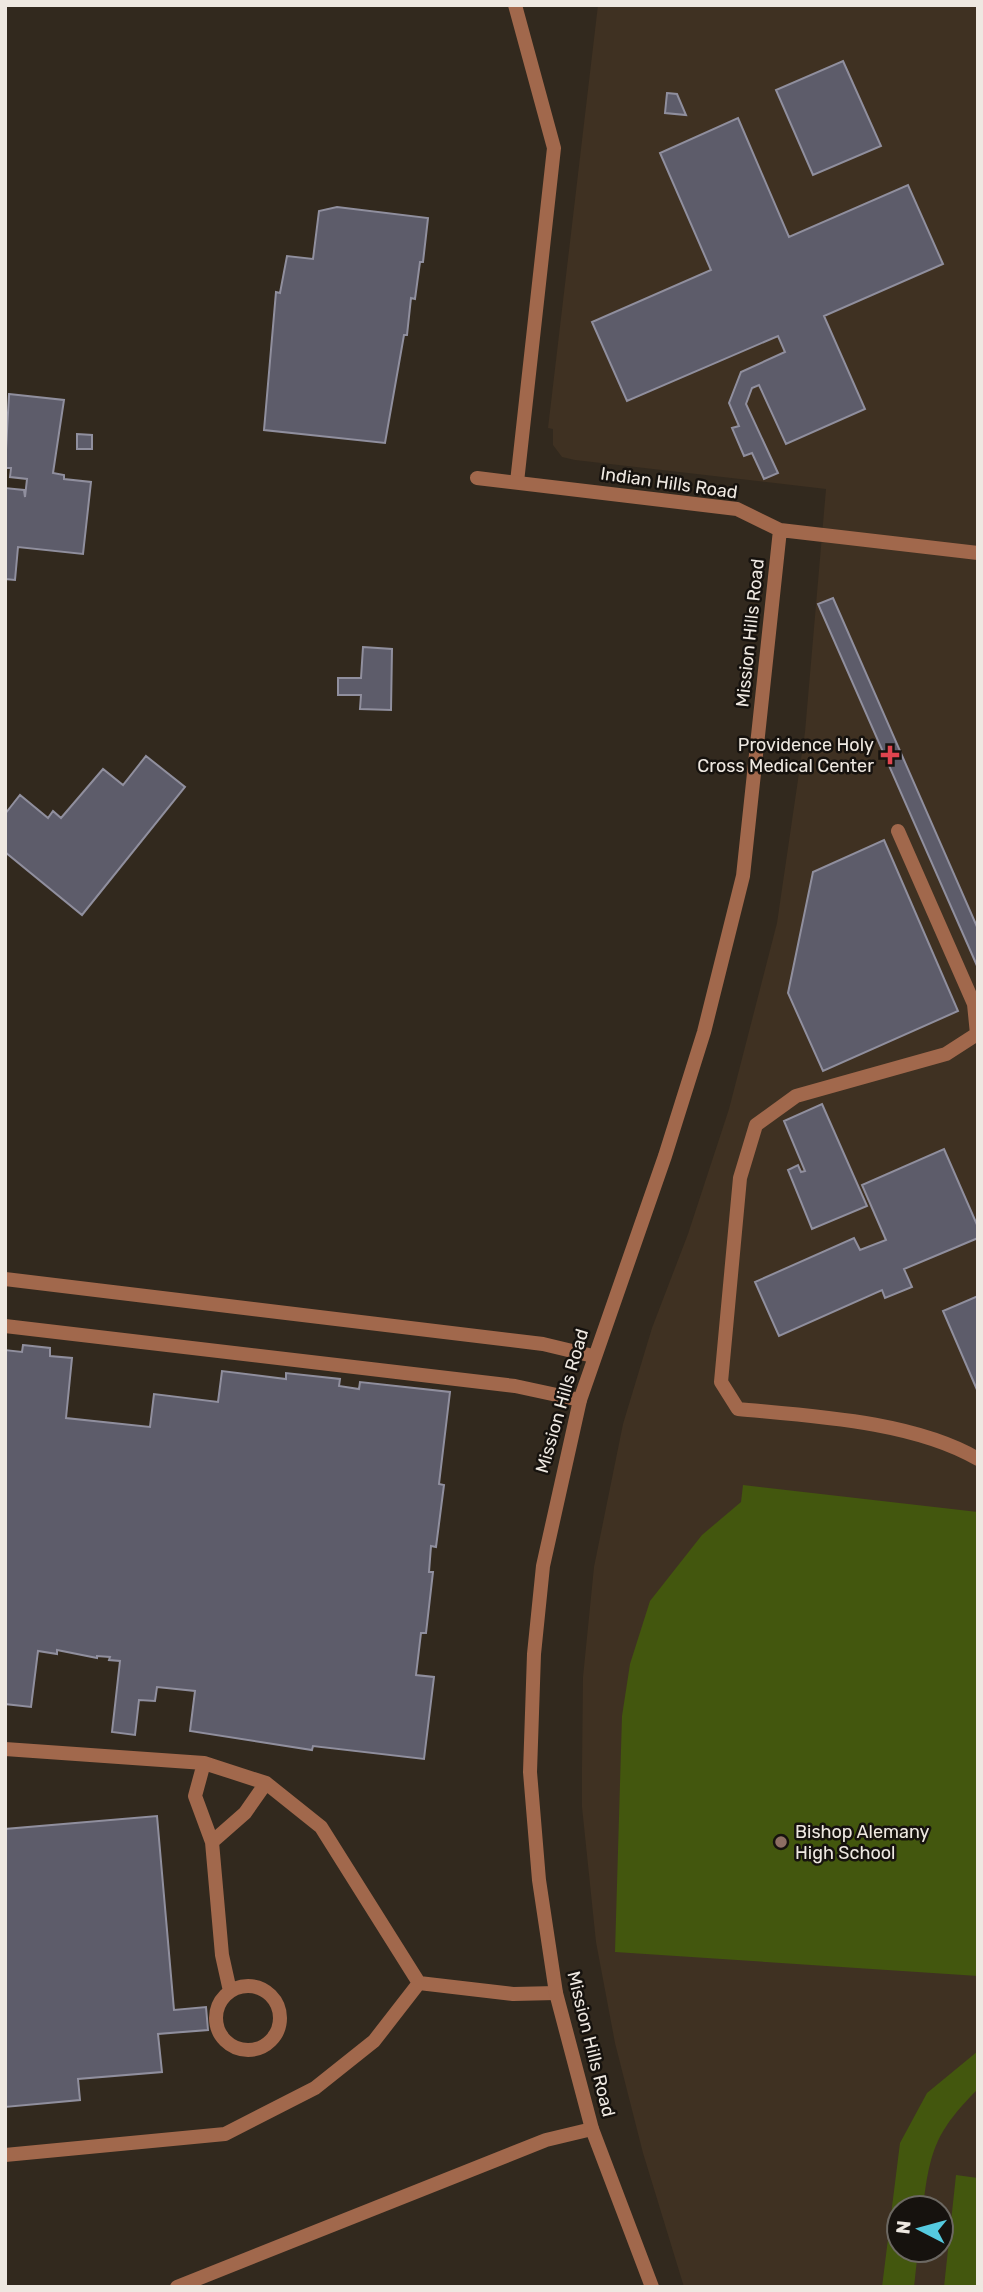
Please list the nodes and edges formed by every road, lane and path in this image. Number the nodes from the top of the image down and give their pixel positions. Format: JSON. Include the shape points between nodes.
{"nodes":[{"id":1,"x":515,"y":5,"type":"edge"},
{"id":2,"x":477,"y":478,"type":"dead end"},
{"id":3,"x":517,"y":482,"type":"junction"},
{"id":4,"x":780,"y":530,"type":"junction"},
{"id":5,"x":978,"y":553,"type":"edge"},
{"id":6,"x":898,"y":831,"type":"dead end"},
{"id":7,"x":5,"y":1279,"type":"edge"},
{"id":8,"x":5,"y":1326,"type":"edge"},
{"id":9,"x":593,"y":1356,"type":"junction"},
{"id":10,"x":580,"y":1400,"type":"junction"},
{"id":11,"x":978,"y":1460,"type":"edge"},
{"id":12,"x":5,"y":1749,"type":"edge"},
{"id":13,"x":204,"y":1762,"type":"junction"},
{"id":14,"x":266,"y":1783,"type":"junction"},
{"id":15,"x":212,"y":1842,"type":"junction"},
{"id":16,"x":419,"y":1983,"type":"junction"},
{"id":17,"x":230,"y":1992,"type":"junction"},
{"id":18,"x":556,"y":1993,"type":"junction"},
{"id":19,"x":592,"y":2129,"type":"junction"},
{"id":20,"x":5,"y":2155,"type":"edge"},
{"id":21,"x":177,"y":2287,"type":"edge"},
{"id":22,"x":652,"y":2287,"type":"edge"}],
"edges":[{"from":1,"to":3,"type":"street","via":[[554,148]]},
{"from":2,"to":3,"type":"street","name":"Indian Hills Road"},
{"from":3,"to":4,"type":"street","name":"Indian Hills Road","via":[[737,509]]},
{"from":4,"to":5,"type":"street","name":"Indian Hills Road"},
{"from":4,"to":9,"type":"street","name":"Mission Hills Road","via":[[743,876],[700,1044]]},
{"from":6,"to":11,"type":"street","via":[[974,1004],[977,1034],[946,1054],[796,1096],[756,1125],[740,1178],[720,1382],[738,1409],[844,1419],[954,1445]]},
{"from":7,"to":9,"type":"street","via":[[543,1344]]},
{"from":8,"to":10,"type":"street","via":[[515,1386]]},
{"from":9,"to":10,"type":"street","name":"Mission Hills Road"},
{"from":10,"to":18,"type":"street","name":"Mission Hills Road","via":[[543,1566],[534,1654],[530,1772],[539,1880]]},
{"from":12,"to":13,"type":"street"},
{"from":13,"to":14,"type":"street"},
{"from":13,"to":15,"type":"street","via":[[195,1796]]},
{"from":14,"to":15,"type":"street","via":[[246,1814]]},
{"from":14,"to":16,"type":"street","via":[[321,1827]]},
{"from":15,"to":17,"type":"street","via":[[222,1955]]},
{"from":16,"to":18,"type":"street","via":[[513,1994]]},
{"from":16,"to":20,"type":"street","via":[[374,2041],[315,2088],[225,2134]]},
{"from":17,"to":17,"type":"street","via":[[218,2008],[218,2029],[231,2045],[262,2047],[276,2032],[276,2002],[250,1986]]},
{"from":18,"to":19,"type":"street","name":"Mission Hills Road"},
{"from":19,"to":21,"type":"street","via":[[545,2140]]},
{"from":19,"to":22,"type":"street","name":"Mission Hills Road"}]}
